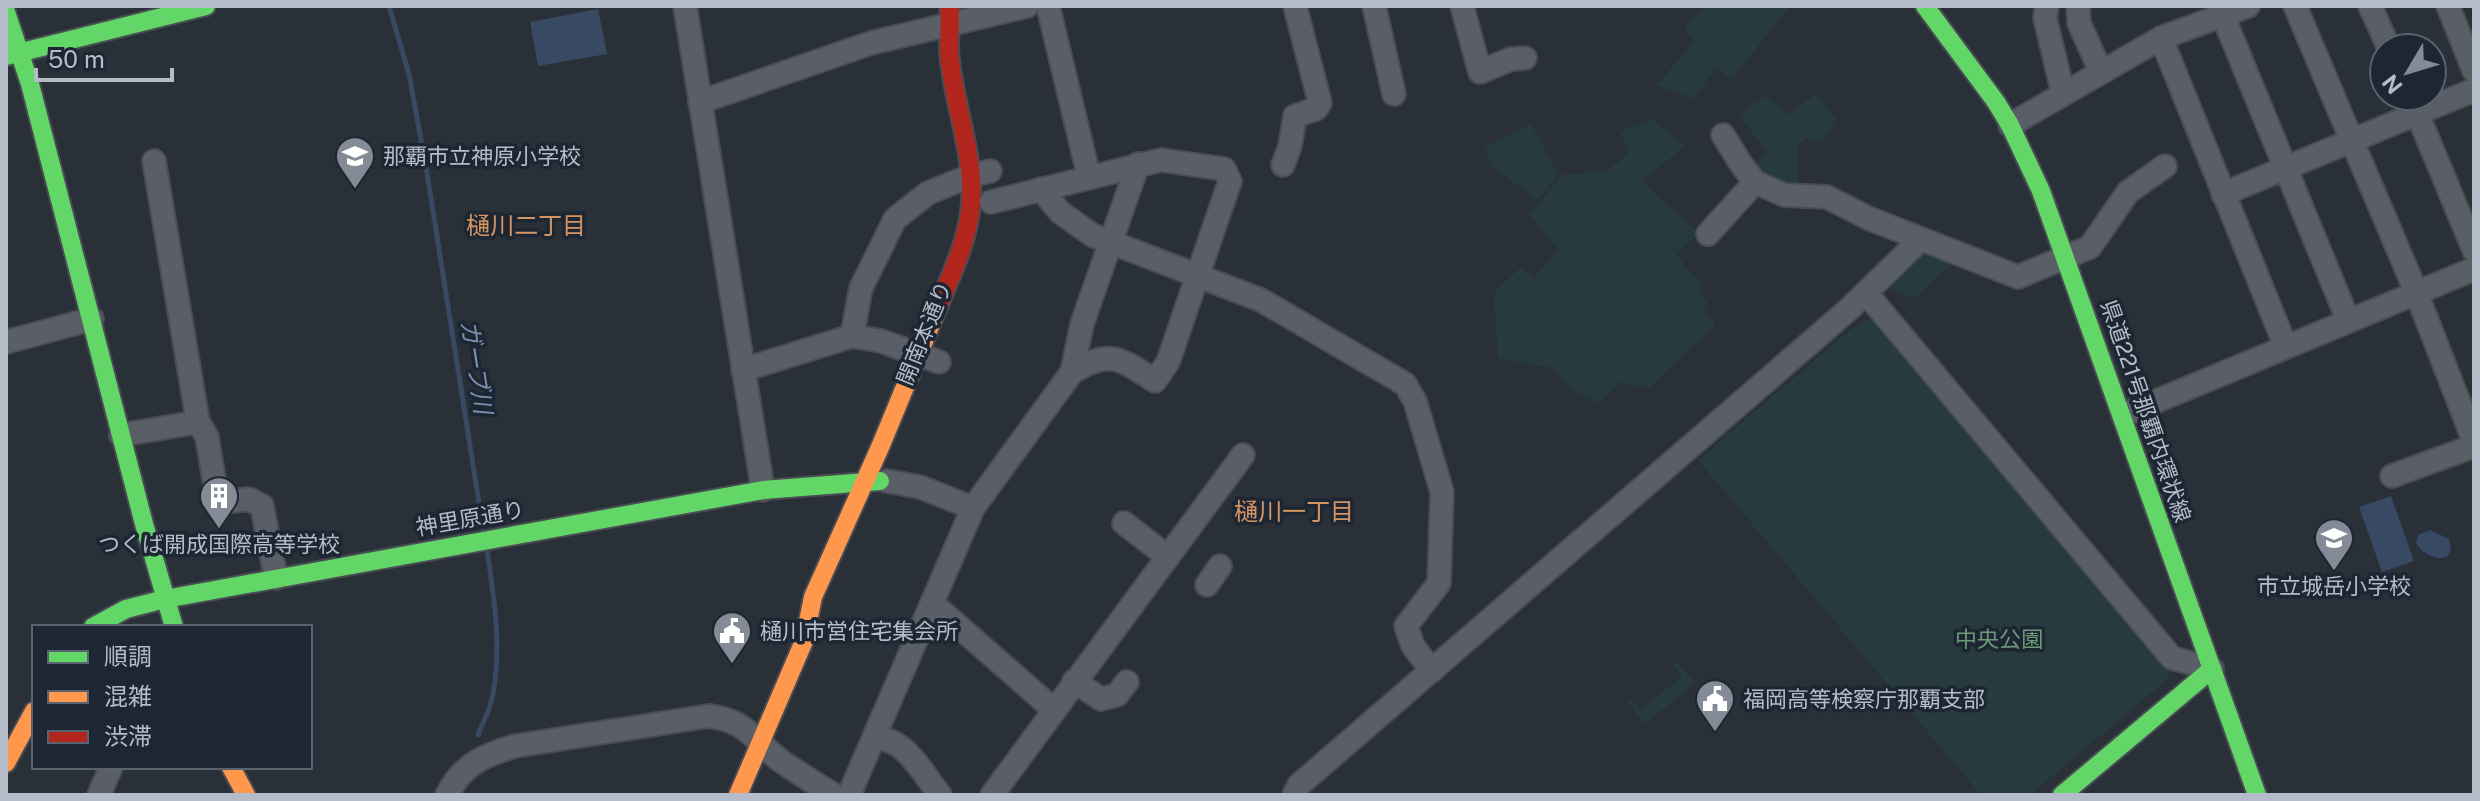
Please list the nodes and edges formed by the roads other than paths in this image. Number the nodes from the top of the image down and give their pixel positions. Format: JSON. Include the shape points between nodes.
{"nodes":[{"id":1,"x":206,"y":6,"type":"edge"},
{"id":2,"x":685,"y":6,"type":"edge"},
{"id":3,"x":1027,"y":6,"type":"edge"},
{"id":4,"x":1048,"y":6,"type":"edge"},
{"id":5,"x":1295,"y":6,"type":"edge"},
{"id":6,"x":1374,"y":6,"type":"edge"},
{"id":7,"x":1462,"y":6,"type":"edge"},
{"id":8,"x":1925,"y":6,"type":"edge"},
{"id":9,"x":2047,"y":6,"type":"edge"},
{"id":10,"x":2078,"y":6,"type":"edge"},
{"id":11,"x":2248,"y":6,"type":"edge"},
{"id":12,"x":2295,"y":6,"type":"edge"},
{"id":13,"x":2370,"y":6,"type":"edge"},
{"id":14,"x":2448,"y":6,"type":"edge"},
{"id":15,"x":166,"y":11,"type":"edge"},
{"id":16,"x":2224,"y":11,"type":"edge"},
{"id":17,"x":6,"y":12,"type":"edge"},
{"id":18,"x":951,"y":15,"type":"edge"},
{"id":19,"x":2382,"y":32,"type":"edge"},
{"id":20,"x":2161,"y":38,"type":"junction"},
{"id":21,"x":966,"y":45,"type":"dead end"},
{"id":22,"x":13,"y":54,"type":"edge"},
{"id":23,"x":1525,"y":58,"type":"dead end"},
{"id":24,"x":2474,"y":71,"type":"edge"},
{"id":25,"x":2101,"y":72,"type":"junction"},
{"id":26,"x":2474,"y":90,"type":"edge"},
{"id":27,"x":2063,"y":93,"type":"junction"},
{"id":28,"x":1394,"y":94,"type":"dead end"},
{"id":29,"x":2448,"y":96,"type":"edge"},
{"id":30,"x":700,"y":102,"type":"junction"},
{"id":31,"x":2401,"y":112,"type":"edge"},
{"id":32,"x":2417,"y":112,"type":"edge"},
{"id":33,"x":2010,"y":125,"type":"junction"},
{"id":34,"x":1723,"y":135,"type":"dead end"},
{"id":35,"x":2353,"y":141,"type":"junction"},
{"id":36,"x":154,"y":161,"type":"dead end"},
{"id":37,"x":1138,"y":164,"type":"junction"},
{"id":38,"x":1283,"y":165,"type":"dead end"},
{"id":39,"x":2165,"y":166,"type":"dead end"},
{"id":40,"x":983,"y":167,"type":"junction"},
{"id":41,"x":2286,"y":168,"type":"junction"},
{"id":42,"x":1089,"y":177,"type":"junction"},
{"id":43,"x":1755,"y":182,"type":"junction"},
{"id":44,"x":1041,"y":189,"type":"junction"},
{"id":45,"x":2223,"y":194,"type":"junction"},
{"id":46,"x":991,"y":202,"type":"junction"},
{"id":47,"x":987,"y":225,"type":"dead end"},
{"id":48,"x":1708,"y":234,"type":"dead end"},
{"id":49,"x":1920,"y":240,"type":"junction"},
{"id":50,"x":1110,"y":243,"type":"junction"},
{"id":51,"x":2474,"y":250,"type":"edge"},
{"id":52,"x":2067,"y":257,"type":"junction"},
{"id":53,"x":2474,"y":269,"type":"edge"},
{"id":54,"x":1198,"y":275,"type":"junction"},
{"id":55,"x":2416,"y":292,"type":"junction"},
{"id":56,"x":1866,"y":293,"type":"junction"},
{"id":57,"x":92,"y":319,"type":"junction"},
{"id":58,"x":2348,"y":320,"type":"junction"},
{"id":59,"x":852,"y":336,"type":"junction"},
{"id":60,"x":6,"y":342,"type":"edge"},
{"id":61,"x":2285,"y":345,"type":"junction"},
{"id":62,"x":934,"y":360,"type":"junction"},
{"id":63,"x":743,"y":370,"type":"junction"},
{"id":64,"x":1072,"y":372,"type":"junction"},
{"id":65,"x":2123,"y":415,"type":"junction"},
{"id":66,"x":198,"y":422,"type":"junction"},
{"id":67,"x":121,"y":435,"type":"junction"},
{"id":68,"x":2474,"y":444,"type":"edge"},
{"id":69,"x":1243,"y":455,"type":"dead end"},
{"id":70,"x":2392,"y":476,"type":"dead end"},
{"id":71,"x":887,"y":481,"type":"joint"},
{"id":72,"x":863,"y":482,"type":"junction"},
{"id":73,"x":763,"y":490,"type":"junction"},
{"id":74,"x":973,"y":508,"type":"junction"},
{"id":75,"x":1124,"y":523,"type":"dead end"},
{"id":76,"x":1168,"y":557,"type":"junction"},
{"id":77,"x":1220,"y":566,"type":"dead end"},
{"id":78,"x":276,"y":578,"type":"junction"},
{"id":79,"x":1207,"y":585,"type":"dead end"},
{"id":80,"x":835,"y":593,"type":"dead end"},
{"id":81,"x":165,"y":599,"type":"junction"},
{"id":82,"x":932,"y":603,"type":"junction"},
{"id":83,"x":97,"y":625,"type":"edge"},
{"id":84,"x":173,"y":625,"type":"edge"},
{"id":85,"x":804,"y":641,"type":"junction"},
{"id":86,"x":2212,"y":669,"type":"junction"},
{"id":87,"x":1432,"y":671,"type":"junction"},
{"id":88,"x":1074,"y":681,"type":"junction"},
{"id":89,"x":1127,"y":682,"type":"dead end"},
{"id":90,"x":1053,"y":709,"type":"junction"},
{"id":91,"x":32,"y":715,"type":"edge"},
{"id":92,"x":874,"y":739,"type":"junction"},
{"id":93,"x":761,"y":741,"type":"junction"},
{"id":94,"x":6,"y":763,"type":"edge"},
{"id":95,"x":110,"y":769,"type":"edge"},
{"id":96,"x":232,"y":769,"type":"edge"},
{"id":97,"x":99,"y":795,"type":"edge"},
{"id":98,"x":246,"y":795,"type":"edge"},
{"id":99,"x":447,"y":795,"type":"edge"},
{"id":100,"x":738,"y":795,"type":"edge"},
{"id":101,"x":834,"y":795,"type":"edge"},
{"id":102,"x":849,"y":795,"type":"edge"},
{"id":103,"x":940,"y":795,"type":"edge"},
{"id":104,"x":992,"y":795,"type":"edge"},
{"id":105,"x":1294,"y":795,"type":"edge"},
{"id":106,"x":2062,"y":795,"type":"edge"},
{"id":107,"x":2257,"y":795,"type":"edge"}],
"edges":[{"from":1,"to":15,"type":"main road"},
{"from":2,"to":30,"type":"street"},
{"from":3,"to":18,"type":"street"},
{"from":4,"to":42,"type":"street"},
{"from":5,"to":38,"type":"street","via":[[1320,103],[1295,116]]},
{"from":6,"to":28,"type":"street"},
{"from":7,"to":23,"type":"street","via":[[1480,72]]},
{"from":8,"to":33,"type":"main road","name":"県道221号那覇内環状線"},
{"from":9,"to":27,"type":"street","via":[[2045,18]]},
{"from":10,"to":25,"type":"street","via":[[2079,23]]},
{"from":11,"to":16,"type":"street"},
{"from":12,"to":35,"type":"street"},
{"from":13,"to":19,"type":"street"},
{"from":14,"to":24,"type":"street"},
{"from":15,"to":22,"type":"main road"},
{"from":16,"to":20,"type":"street"},
{"from":16,"to":41,"type":"street"},
{"from":17,"to":22,"type":"main road"},
{"from":18,"to":21,"type":"main road"},
{"from":18,"to":30,"type":"street"},
{"from":18,"to":40,"type":"main road","name":"開南本通り","via":[[949,58]]},
{"from":20,"to":25,"type":"street"},
{"from":20,"to":45,"type":"street"},
{"from":22,"to":57,"type":"main road","via":[[30,84]]},
{"from":25,"to":27,"type":"street"},
{"from":26,"to":29,"type":"street"},
{"from":27,"to":33,"type":"street"},
{"from":30,"to":63,"type":"street"},
{"from":31,"to":35,"type":"street"},
{"from":32,"to":51,"type":"street"},
{"from":33,"to":52,"type":"main road","name":"県道221号那覇内環状線"},
{"from":34,"to":43,"type":"street"},
{"from":35,"to":41,"type":"street"},
{"from":35,"to":55,"type":"street"},
{"from":36,"to":66,"type":"street"},
{"from":37,"to":42,"type":"street"},
{"from":37,"to":50,"type":"street"},
{"from":37,"to":54,"type":"street","via":[[1161,160],[1224,169],[1230,181]]},
{"from":39,"to":52,"type":"street","via":[[2128,192],[2090,247]]},
{"from":40,"to":46,"type":"main road","name":"開南本通り"},
{"from":40,"to":59,"type":"street","via":[[928,193],[895,219],[861,288]]},
{"from":40,"to":62,"type":"main road","name":"開南本通り"},
{"from":41,"to":45,"type":"street"},
{"from":41,"to":58,"type":"street"},
{"from":42,"to":44,"type":"street"},
{"from":43,"to":48,"type":"street"},
{"from":43,"to":49,"type":"street","via":[[1784,195],[1827,197]]},
{"from":44,"to":46,"type":"street"},
{"from":44,"to":50,"type":"street","via":[[1075,225]]},
{"from":45,"to":61,"type":"street"},
{"from":46,"to":47,"type":"main road","name":"開南本通り"},
{"from":49,"to":52,"type":"street","via":[[2018,277]]},
{"from":49,"to":56,"type":"street"},
{"from":50,"to":54,"type":"street"},
{"from":50,"to":64,"type":"street"},
{"from":52,"to":65,"type":"main road","name":"県道221号那覇内環状線"},
{"from":53,"to":55,"type":"street"},
{"from":54,"to":64,"type":"street","via":[[1168,362],[1155,381],[1106,356]]},
{"from":54,"to":87,"type":"street","via":[[1261,300],[1405,384],[1442,492],[1439,583],[1406,626]]},
{"from":55,"to":58,"type":"street"},
{"from":55,"to":68,"type":"street"},
{"from":56,"to":86,"type":"street","via":[[2172,658]]},
{"from":56,"to":87,"type":"street"},
{"from":57,"to":60,"type":"street"},
{"from":57,"to":67,"type":"main road"},
{"from":58,"to":61,"type":"street"},
{"from":59,"to":62,"type":"street"},
{"from":59,"to":63,"type":"street"},
{"from":61,"to":65,"type":"street"},
{"from":62,"to":72,"type":"main road","name":"開南本通り"},
{"from":63,"to":73,"type":"street"},
{"from":64,"to":74,"type":"street"},
{"from":65,"to":86,"type":"main road","name":"県道221号那覇内環状線"},
{"from":66,"to":67,"type":"street"},
{"from":66,"to":78,"type":"street","via":[[207,437],[216,491],[232,501],[249,499],[262,506]]},
{"from":67,"to":81,"type":"main road"},
{"from":68,"to":70,"type":"street"},
{"from":69,"to":76,"type":"street"},
{"from":71,"to":72,"type":"main road","name":"神里原通り"},
{"from":71,"to":74,"type":"street","via":[[920,487]]},
{"from":72,"to":73,"type":"main road","name":"神里原通り"},
{"from":72,"to":85,"type":"main road","name":"開南本通り","via":[[813,597]]},
{"from":73,"to":78,"type":"main road","name":"神里原通り"},
{"from":74,"to":82,"type":"street"},
{"from":75,"to":76,"type":"street"},
{"from":76,"to":88,"type":"street"},
{"from":77,"to":79,"type":"street"},
{"from":78,"to":81,"type":"main road","name":"神里原通り"},
{"from":80,"to":85,"type":"main road","name":"開南本通り"},
{"from":81,"to":83,"type":"main road","name":"神里原通り","via":[[126,609]]},
{"from":81,"to":84,"type":"main road"},
{"from":82,"to":90,"type":"street"},
{"from":82,"to":92,"type":"street"},
{"from":85,"to":93,"type":"main road","name":"開南本通り"},
{"from":86,"to":106,"type":"main road"},
{"from":86,"to":107,"type":"main road","name":"県道221号那覇内環状線"},
{"from":87,"to":105,"type":"street","via":[[1299,785]]},
{"from":88,"to":89,"type":"street","via":[[1101,699],[1117,695]]},
{"from":88,"to":90,"type":"street"},
{"from":90,"to":104,"type":"street"},
{"from":91,"to":94,"type":"main road"},
{"from":92,"to":102,"type":"street"},
{"from":92,"to":103,"type":"street","via":[[897,742]]},
{"from":93,"to":99,"type":"street","via":[[743,725],[709,716],[515,746],[472,762]]},
{"from":93,"to":100,"type":"main road","name":"開南本通り"},
{"from":93,"to":101,"type":"street"},
{"from":95,"to":97,"type":"street"},
{"from":96,"to":98,"type":"main road"}]}
